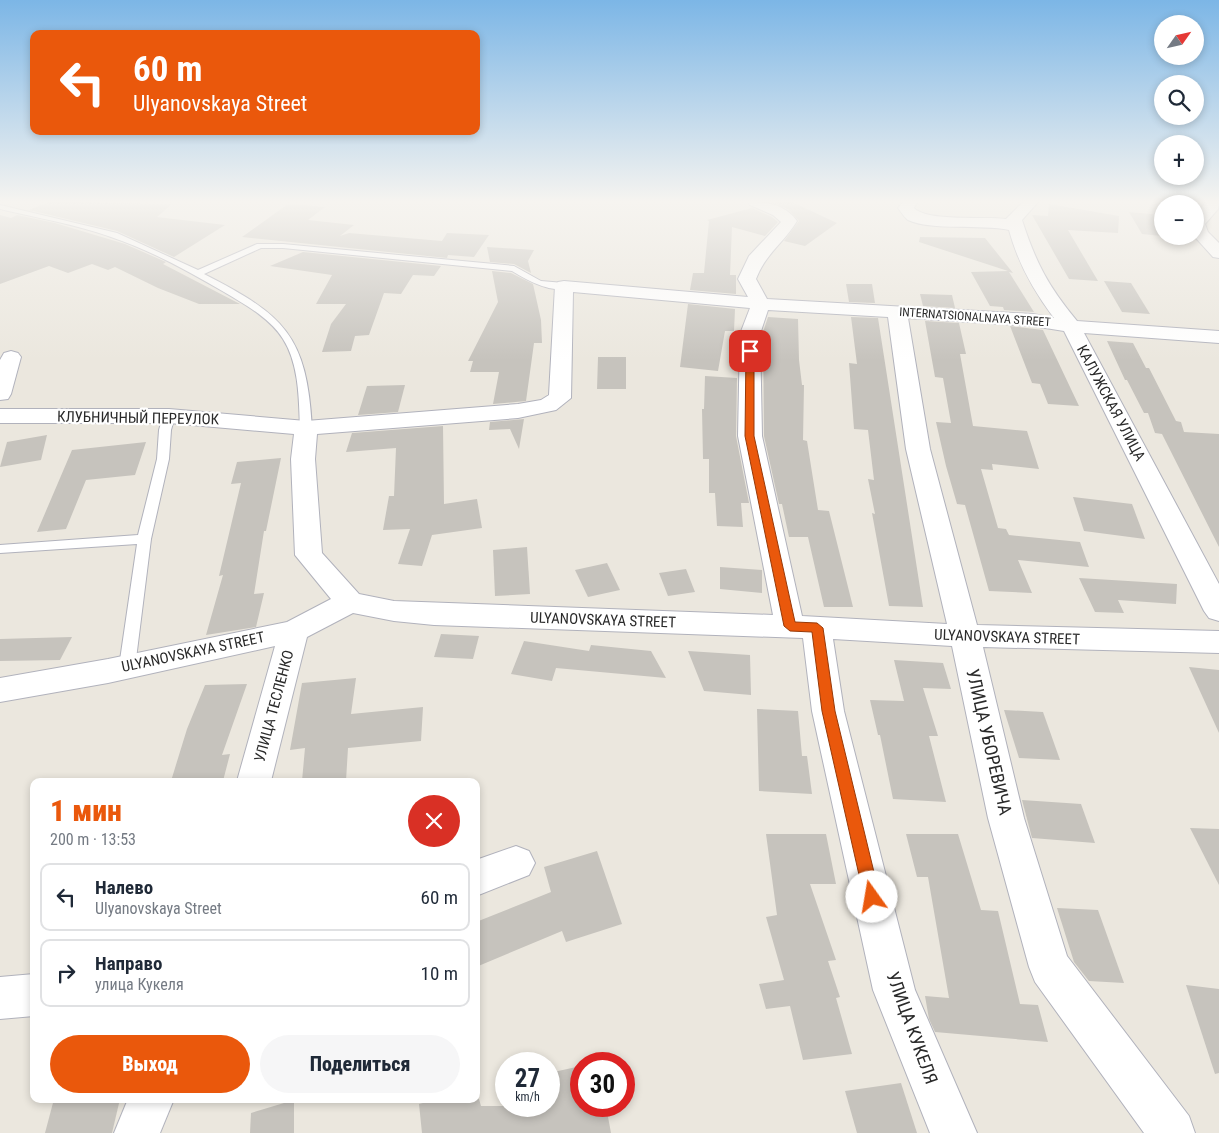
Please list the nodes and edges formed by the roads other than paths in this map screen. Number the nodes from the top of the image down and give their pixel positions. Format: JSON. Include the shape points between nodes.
{"nodes":[{"id":1,"x":157,"y":255,"type":"edge"},
{"id":2,"x":240,"y":255,"type":"edge"},
{"id":3,"x":372,"y":255,"type":"edge"},
{"id":4,"x":760,"y":255,"type":"edge"},
{"id":5,"x":1025,"y":255,"type":"edge"},
{"id":6,"x":198,"y":273,"type":"junction"},
{"id":7,"x":564,"y":286,"type":"junction"},
{"id":8,"x":761,"y":304,"type":"junction"},
{"id":9,"x":897,"y":312,"type":"junction"},
{"id":10,"x":1070,"y":326,"type":"junction"},
{"id":11,"x":1219,"y":337,"type":"edge"},
{"id":12,"x":11,"y":358,"type":"dead end"},
{"id":13,"x":0,"y":394,"type":"edge"},
{"id":14,"x":0,"y":416,"type":"edge"},
{"id":15,"x":169,"y":416,"type":"junction"},
{"id":16,"x":306,"y":428,"type":"junction"},
{"id":17,"x":144,"y":539,"type":"junction"},
{"id":18,"x":0,"y":549,"type":"edge"},
{"id":19,"x":350,"y":602,"type":"junction"},
{"id":20,"x":1219,"y":610,"type":"edge"},
{"id":21,"x":804,"y":627,"type":"junction"},
{"id":22,"x":294,"y":631,"type":"junction"},
{"id":23,"x":966,"y":636,"type":"junction"},
{"id":24,"x":1219,"y":642,"type":"edge"},
{"id":25,"x":127,"y":667,"type":"junction"},
{"id":26,"x":0,"y":690,"type":"edge"},
{"id":27,"x":255,"y":778,"type":"edge"},
{"id":28,"x":516,"y":863,"type":"dead end"},
{"id":29,"x":480,"y":876,"type":"edge"},
{"id":30,"x":30,"y":994,"type":"edge"},
{"id":31,"x":0,"y":998,"type":"edge"},
{"id":32,"x":149,"y":1103,"type":"edge"},
{"id":33,"x":136,"y":1133,"type":"edge"},
{"id":34,"x":954,"y":1133,"type":"edge"},
{"id":35,"x":1172,"y":1133,"type":"edge"}],
"edges":[{"from":1,"to":6,"type":"lane"},
{"from":2,"to":6,"type":"lane"},
{"from":3,"to":7,"type":"lane","via":[[514,269],[539,283]]},
{"from":4,"to":8,"type":"street","via":[[747,279]]},
{"from":5,"to":10,"type":"street","name":"КАЛУЖСКАЯ УЛИЦА","via":[[1044,292]]},
{"from":6,"to":16,"type":"lane","via":[[260,310],[288,338],[304,389]]},
{"from":7,"to":8,"type":"street","name":"INTERNATSIONALNAYA STREET"},
{"from":7,"to":16,"type":"street","name":"КЛУБНИЧНЫЙ ПЕРЕУЛОК","via":[[560,398],[548,405],[518,412]]},
{"from":8,"to":9,"type":"street","name":"INTERNATSIONALNAYA STREET"},
{"from":8,"to":21,"type":"street","name":"УЛИЦА КУКЕЛЯ","via":[[750,334],[750,436]]},
{"from":9,"to":10,"type":"street","name":"INTERNATSIONALNAYA STREET","via":[[1033,320]]},
{"from":9,"to":23,"type":"street","name":"УЛИЦА УБОРЕВИЧА","via":[[918,449]]},
{"from":10,"to":11,"type":"street","name":"INTERNATSIONALNAYA STREET"},
{"from":10,"to":20,"type":"street","name":"КАЛУЖСКАЯ УЛИЦА"},
{"from":12,"to":13,"type":"street"},
{"from":14,"to":15,"type":"street","name":"КЛУБНИЧНЫЙ ПЕРЕУЛОК"},
{"from":15,"to":16,"type":"street","name":"КЛУБНИЧНЫЙ ПЕРЕУЛОК"},
{"from":15,"to":17,"type":"lane","via":[[163,459]]},
{"from":16,"to":19,"type":"street","via":[[303,459],[309,555]]},
{"from":17,"to":18,"type":"lane"},
{"from":17,"to":25,"type":"lane"},
{"from":19,"to":21,"type":"street","name":"ULYANOVSKAYA STREET","via":[[394,612]]},
{"from":19,"to":22,"type":"street","name":"ULYANOVSKAYA STREET"},
{"from":21,"to":23,"type":"street","name":"ULYANOVSKAYA STREET"},
{"from":21,"to":34,"type":"street","name":"УЛИЦА КУКЕЛЯ","via":[[828,711],[894,990]]},
{"from":22,"to":25,"type":"street","name":"ULYANOVSKAYA STREET"},
{"from":22,"to":27,"type":"street","name":"УЛИЦА ТЕСЛЕНКО"},
{"from":23,"to":24,"type":"street","name":"ULYANOVSKAYA STREET"},
{"from":23,"to":35,"type":"street","name":"УЛИЦА УБОРЕВИЧА","via":[[1006,818],[1050,967]]},
{"from":25,"to":26,"type":"street","name":"ULYANOVSKAYA STREET"},
{"from":28,"to":29,"type":"street"},
{"from":30,"to":31,"type":"street"},
{"from":32,"to":33,"type":"street"}]}
